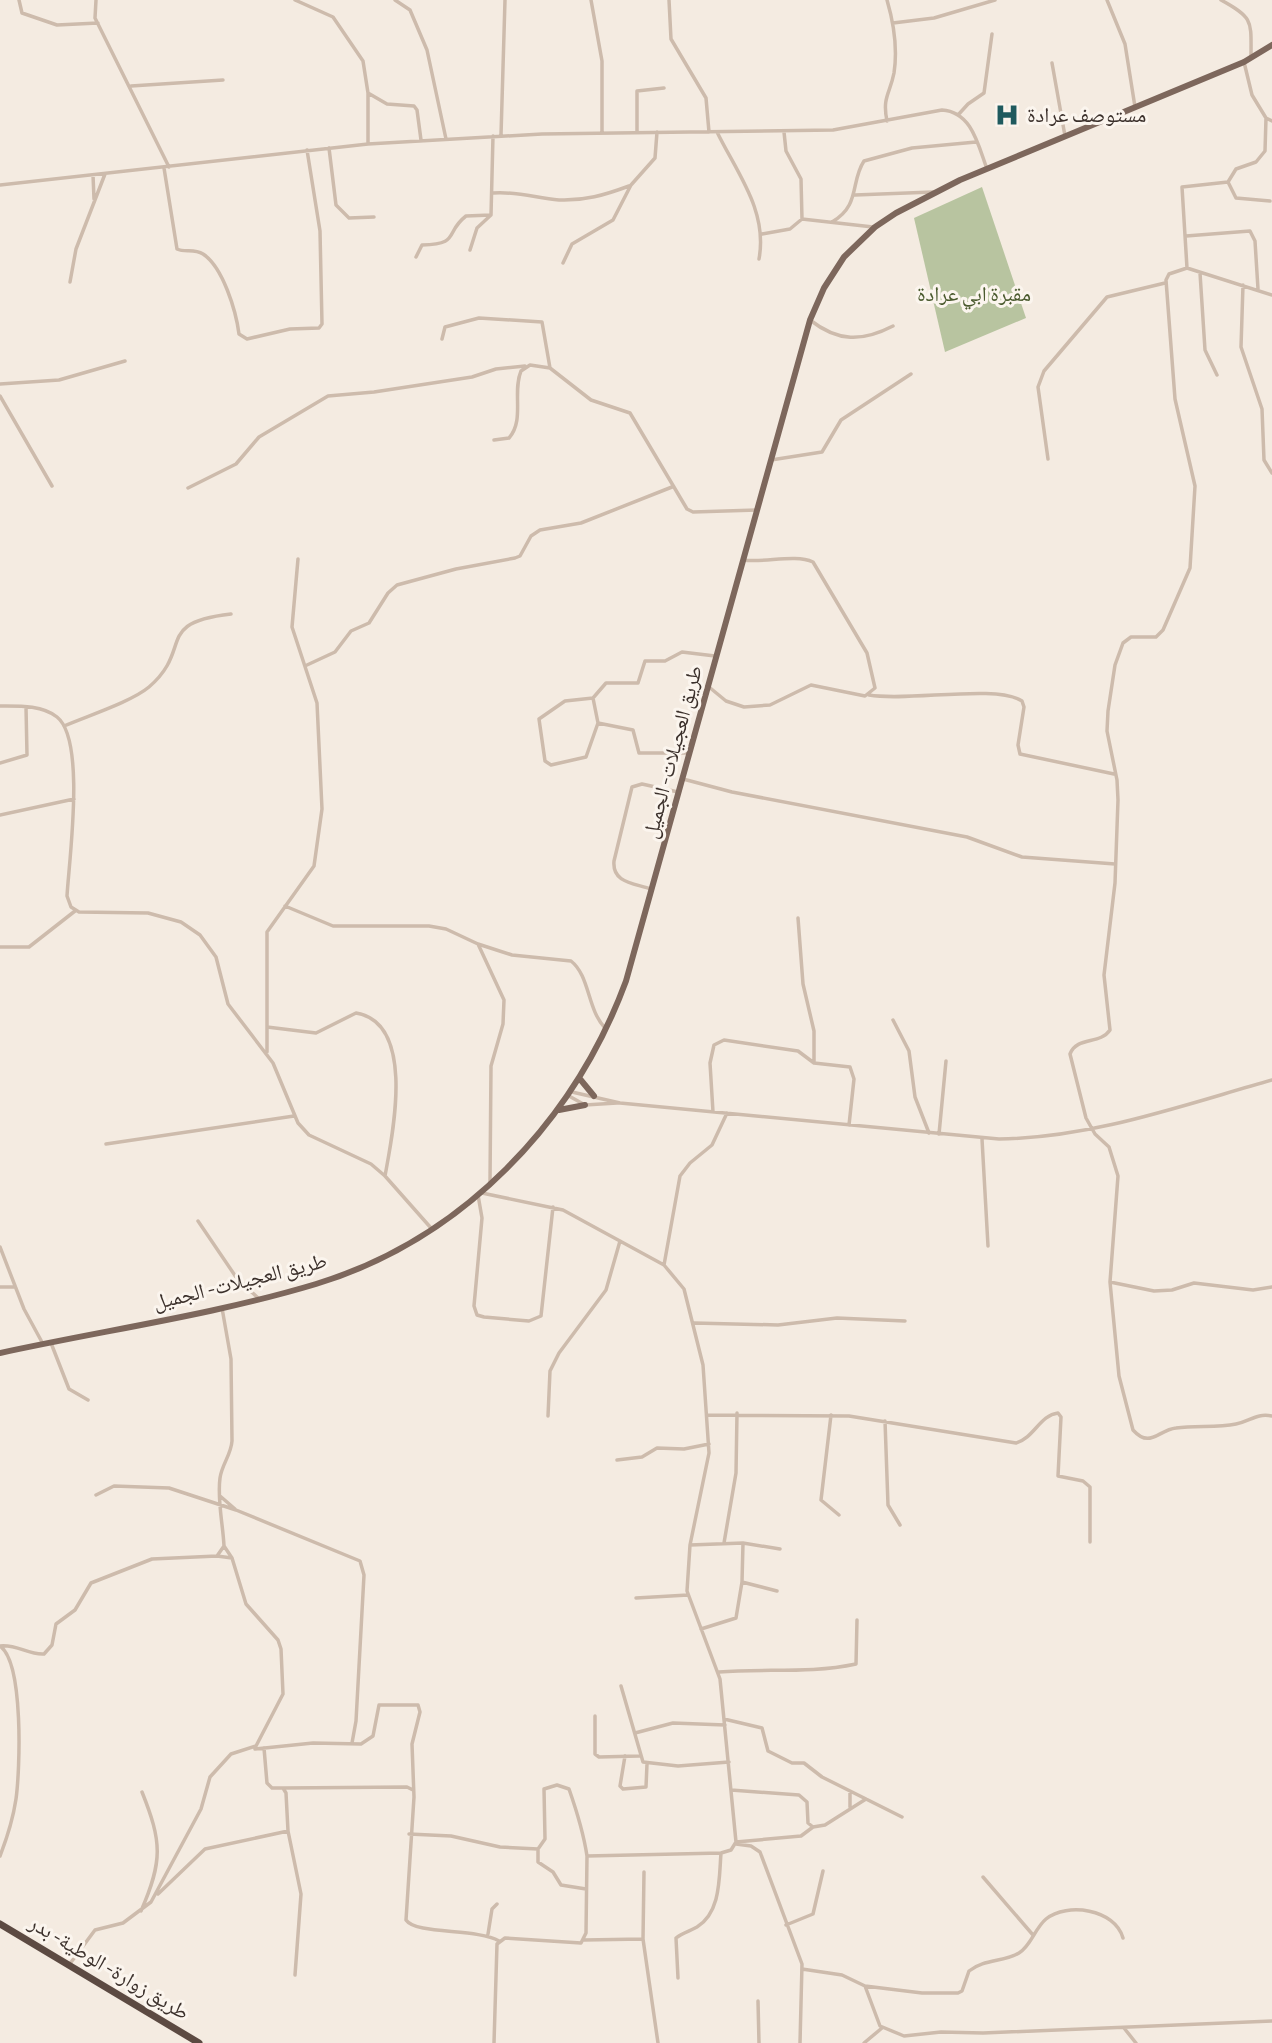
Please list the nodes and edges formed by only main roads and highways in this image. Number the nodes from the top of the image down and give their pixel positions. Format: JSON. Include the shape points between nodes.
{"nodes":[{"id":1,"x":1271,"y":47,"type":"edge"},
{"id":2,"x":580,"y":1079,"type":"junction"},
{"id":3,"x":594,"y":1096,"type":"road end"},
{"id":4,"x":585,"y":1105,"type":"road end"},
{"id":5,"x":559,"y":1110,"type":"junction"},
{"id":6,"x":0,"y":1353,"type":"edge"},
{"id":7,"x":0,"y":1924,"type":"edge"},
{"id":8,"x":199,"y":2043,"type":"edge"}],
"edges":[{"from":1,"to":2,"type":"main road","name":"طريق العجيلات- الجميل","via":[[935,192],[875,227],[844,257],[810,320],[626,981]]},
{"from":2,"to":3,"type":"main road"},
{"from":2,"to":5,"type":"main road","name":"طريق العجيلات- الجميل"},
{"from":4,"to":5,"type":"main road"},
{"from":5,"to":6,"type":"main road","name":"طريق العجيلات- الجميل","via":[[480,1194],[432,1230],[350,1271],[222,1308]]},
{"from":7,"to":8,"type":"highway","name":"طريق زوارة- الوطية- بدر"}]}
